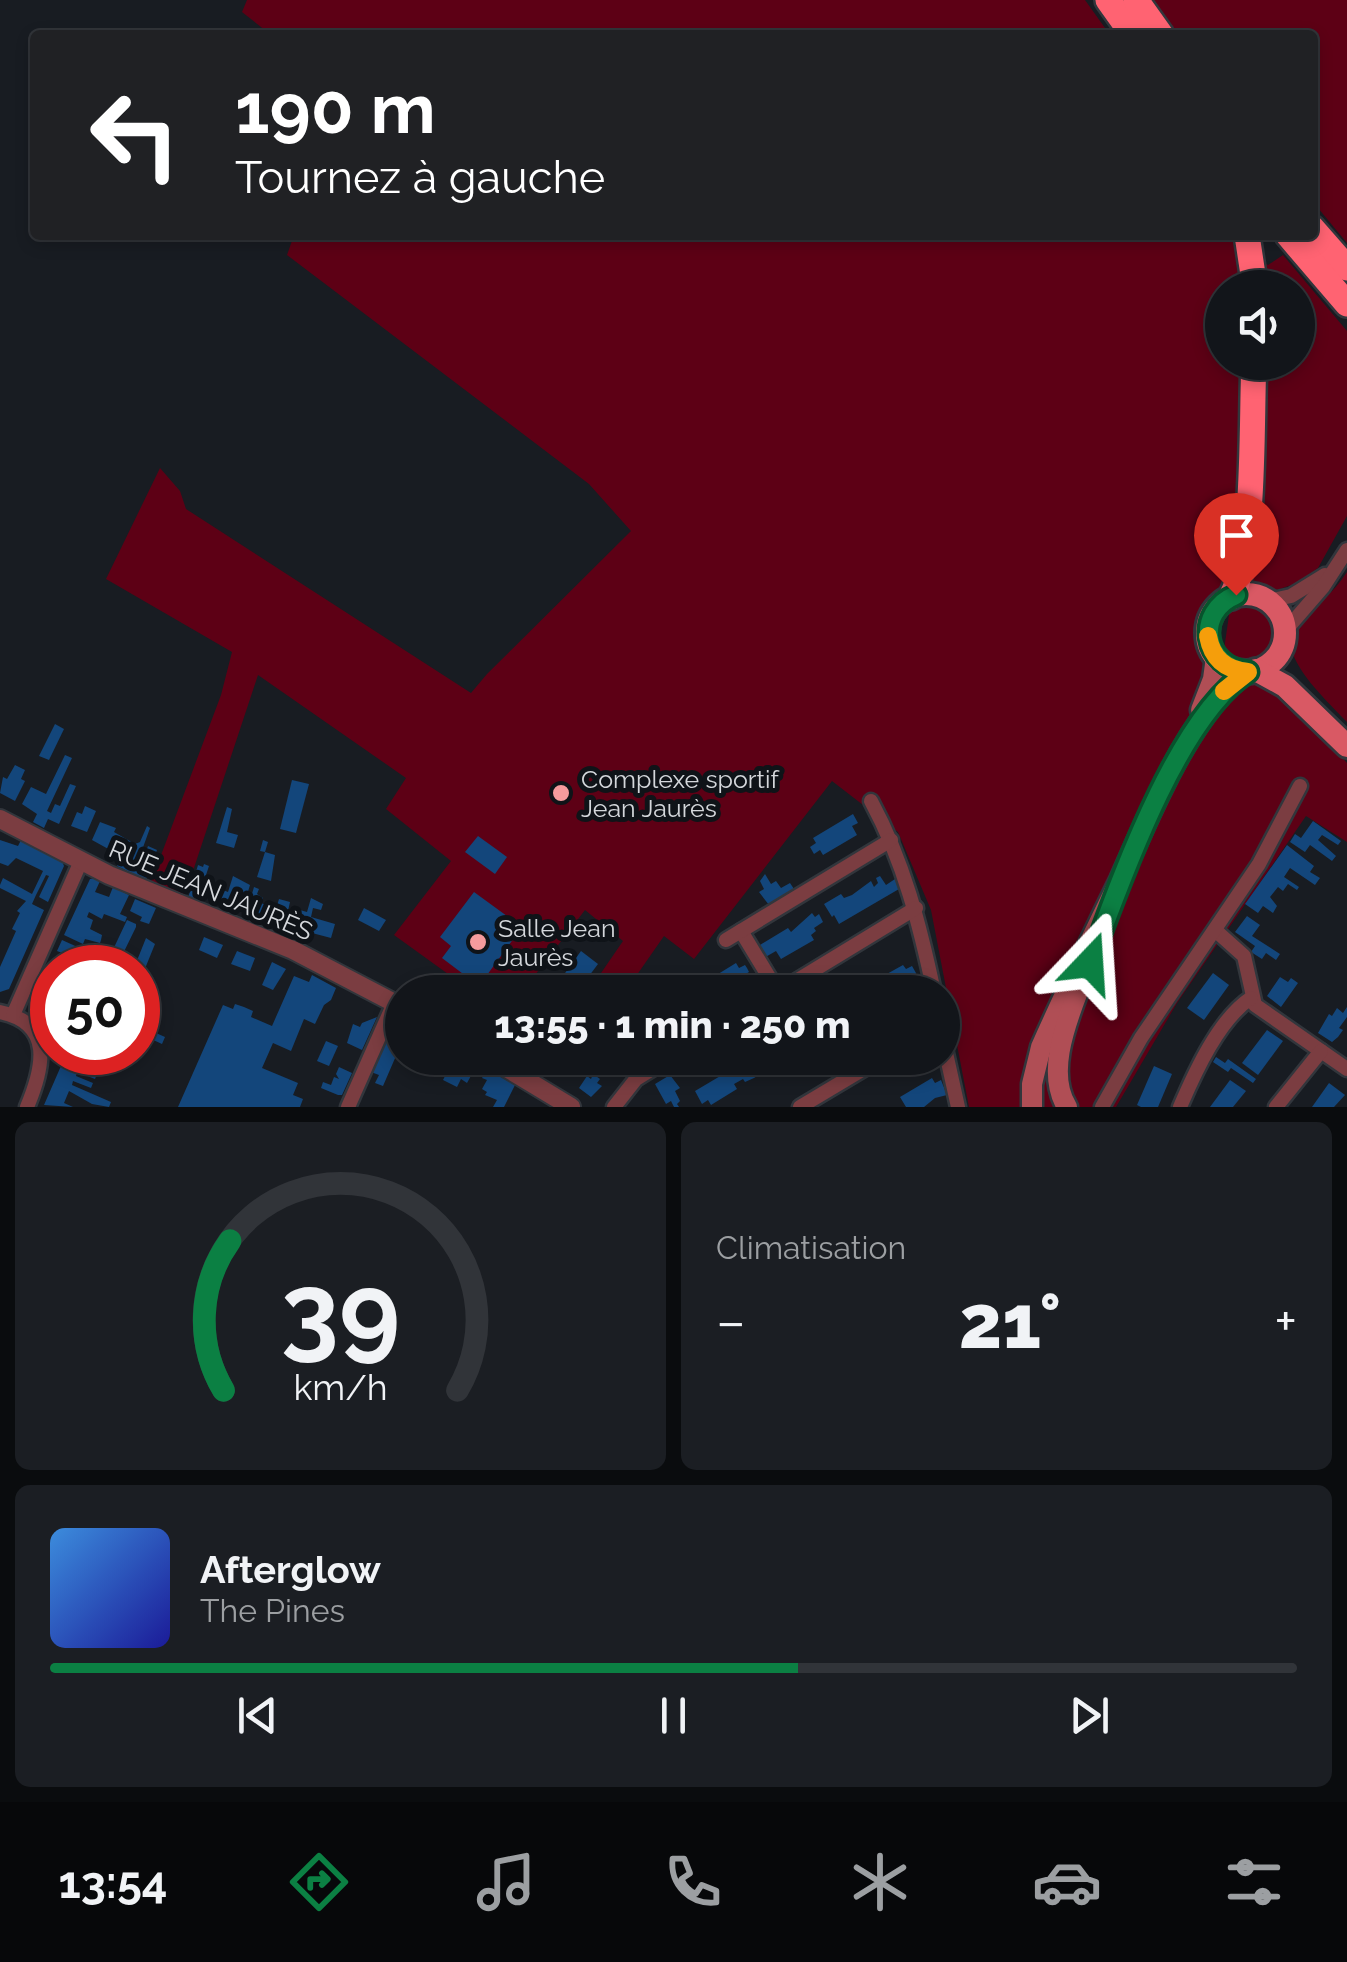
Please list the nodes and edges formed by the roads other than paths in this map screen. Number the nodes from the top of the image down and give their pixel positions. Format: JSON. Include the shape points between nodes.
{"nodes":[{"id":1,"x":1108,"y":0,"type":"edge"},
{"id":2,"x":1136,"y":0,"type":"edge"},
{"id":3,"x":1129,"y":30,"type":"edge"},
{"id":4,"x":1157,"y":30,"type":"edge"},
{"id":5,"x":1318,"y":235,"type":"edge"},
{"id":6,"x":1248,"y":240,"type":"edge"},
{"id":7,"x":1292,"y":240,"type":"edge"},
{"id":8,"x":1347,"y":268,"type":"edge"},
{"id":9,"x":1252,"y":270,"type":"edge"},
{"id":10,"x":1347,"y":304,"type":"edge"},
{"id":11,"x":1253,"y":380,"type":"edge"},
{"id":12,"x":1347,"y":550,"type":"edge"},
{"id":13,"x":1337,"y":565,"type":"junction"},
{"id":14,"x":1231,"y":597,"type":"junction"},
{"id":15,"x":1269,"y":601,"type":"junction"},
{"id":16,"x":1284,"y":639,"type":"junction"},
{"id":17,"x":1216,"y":657,"type":"junction"},
{"id":18,"x":1252,"y":671,"type":"junction"},
{"id":19,"x":1347,"y":731,"type":"edge"},
{"id":20,"x":1187,"y":744,"type":"junction"},
{"id":21,"x":1347,"y":746,"type":"edge"},
{"id":22,"x":1300,"y":786,"type":"dead end"},
{"id":23,"x":871,"y":801,"type":"dead end"},
{"id":24,"x":0,"y":819,"type":"edge"},
{"id":25,"x":891,"y":840,"type":"junction"},
{"id":26,"x":81,"y":861,"type":"junction"},
{"id":27,"x":1118,"y":882,"type":"junction"},
{"id":28,"x":916,"y":908,"type":"junction"},
{"id":29,"x":1215,"y":930,"type":"junction"},
{"id":30,"x":741,"y":931,"type":"junction"},
{"id":31,"x":726,"y":940,"type":"dead end"},
{"id":32,"x":1085,"y":952,"type":"junction"},
{"id":33,"x":768,"y":975,"type":"edge"},
{"id":34,"x":806,"y":975,"type":"edge"},
{"id":35,"x":930,"y":975,"type":"edge"},
{"id":36,"x":385,"y":998,"type":"edge"},
{"id":37,"x":1251,"y":998,"type":"junction"},
{"id":38,"x":6,"y":1013,"type":"edge"},
{"id":39,"x":385,"y":1032,"type":"edge"},
{"id":40,"x":1321,"y":1051,"type":"junction"},
{"id":41,"x":1347,"y":1069,"type":"edge"},
{"id":42,"x":518,"y":1075,"type":"edge"},
{"id":43,"x":641,"y":1075,"type":"edge"},
{"id":44,"x":854,"y":1075,"type":"edge"},
{"id":45,"x":951,"y":1075,"type":"edge"},
{"id":46,"x":27,"y":1107,"type":"edge"},
{"id":47,"x":348,"y":1107,"type":"edge"},
{"id":48,"x":571,"y":1107,"type":"edge"},
{"id":49,"x":614,"y":1107,"type":"edge"},
{"id":50,"x":800,"y":1107,"type":"edge"},
{"id":51,"x":958,"y":1107,"type":"edge"},
{"id":52,"x":1020,"y":1107,"type":"edge"},
{"id":53,"x":1032,"y":1107,"type":"edge"},
{"id":54,"x":1068,"y":1107,"type":"edge"},
{"id":55,"x":1102,"y":1107,"type":"edge"},
{"id":56,"x":1180,"y":1107,"type":"edge"},
{"id":57,"x":1276,"y":1107,"type":"edge"}],
"edges":[{"from":1,"to":3,"type":"highway"},
{"from":2,"to":4,"type":"highway"},
{"from":5,"to":8,"type":"highway"},
{"from":6,"to":9,"type":"highway"},
{"from":7,"to":10,"type":"highway"},
{"from":11,"to":14,"type":"highway","via":[[1246,540]]},
{"from":12,"to":13,"type":"street"},
{"from":13,"to":15,"type":"street","via":[[1301,592]]},
{"from":13,"to":16,"type":"street"},
{"from":14,"to":15,"type":"main road"},
{"from":14,"to":17,"type":"main road","via":[[1208,623]]},
{"from":15,"to":16,"type":"main road","via":[[1280,612]]},
{"from":16,"to":18,"type":"main road","via":[[1274,660]]},
{"from":16,"to":19,"type":"main road","via":[[1299,678]]},
{"from":17,"to":18,"type":"main road"},
{"from":17,"to":20,"type":"main road"},
{"from":18,"to":20,"type":"main road","via":[[1223,692]]},
{"from":18,"to":21,"type":"main road","via":[[1285,686]]},
{"from":20,"to":27,"type":"main road"},
{"from":22,"to":29,"type":"street"},
{"from":23,"to":25,"type":"street"},
{"from":24,"to":26,"type":"street","name":"RUE JEAN JAURÈS"},
{"from":25,"to":28,"type":"street"},
{"from":25,"to":30,"type":"street"},
{"from":26,"to":36,"type":"street","name":"RUE JEAN JAURÈS","via":[[293,950]]},
{"from":26,"to":38,"type":"street"},
{"from":27,"to":32,"type":"main road"},
{"from":27,"to":54,"type":"main road","via":[[1058,1067],[1058,1090]]},
{"from":28,"to":34,"type":"street"},
{"from":28,"to":35,"type":"street"},
{"from":29,"to":37,"type":"street","via":[[1246,961]]},
{"from":29,"to":55,"type":"street"},
{"from":30,"to":31,"type":"street"},
{"from":30,"to":33,"type":"street"},
{"from":32,"to":52,"type":"main road","via":[[1030,1044]]},
{"from":32,"to":53,"type":"main road","via":[[1041,1047]]},
{"from":37,"to":40,"type":"street"},
{"from":37,"to":56,"type":"street","via":[[1203,1058]]},
{"from":38,"to":46,"type":"street","via":[[30,1029],[42,1054]]},
{"from":39,"to":47,"type":"street"},
{"from":40,"to":41,"type":"street"},
{"from":40,"to":57,"type":"street"},
{"from":42,"to":48,"type":"street"},
{"from":43,"to":49,"type":"street"},
{"from":44,"to":50,"type":"street"},
{"from":45,"to":51,"type":"street"}]}
